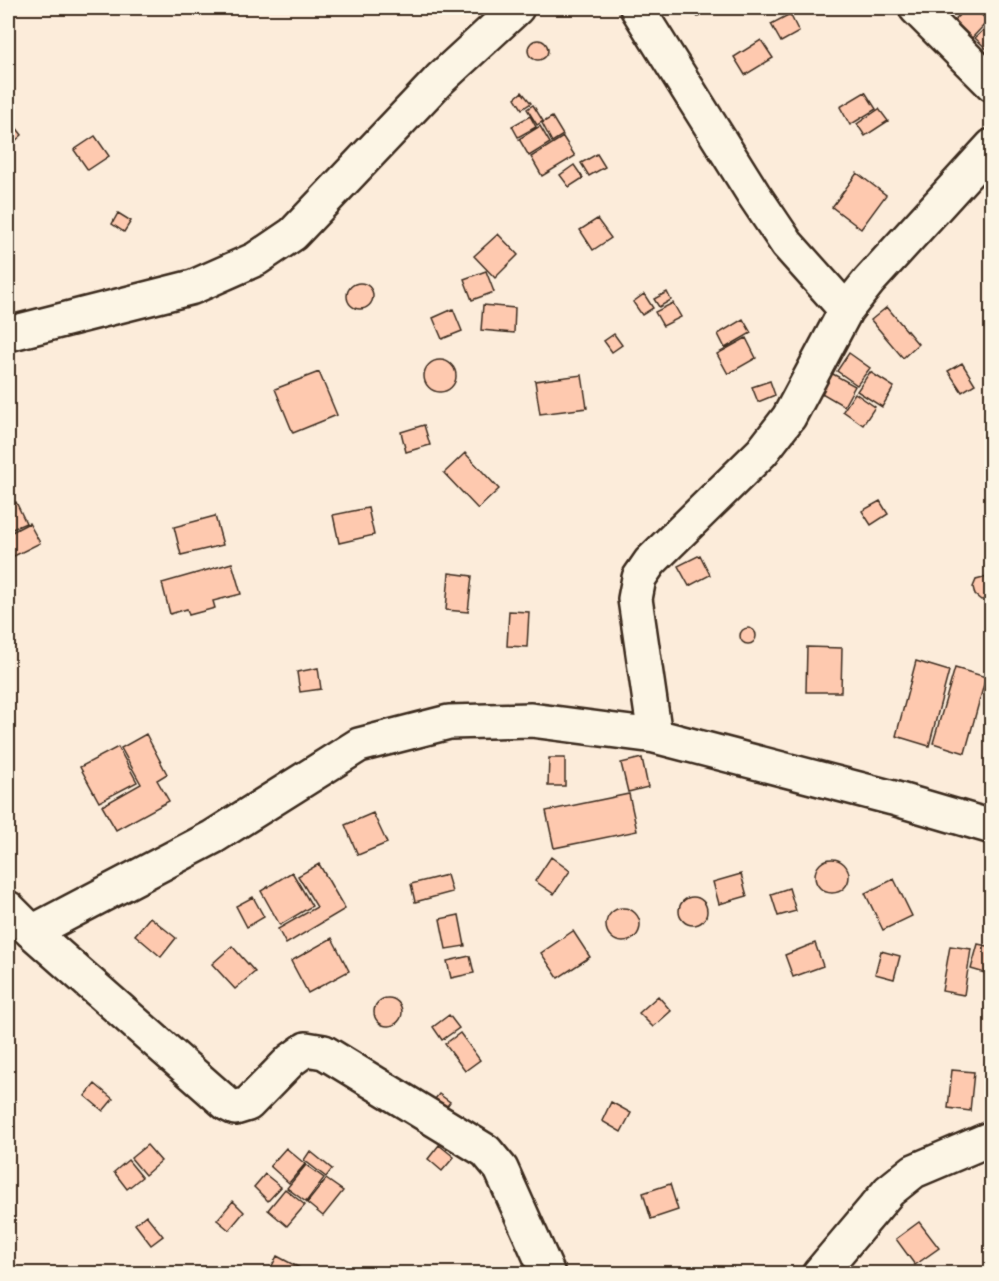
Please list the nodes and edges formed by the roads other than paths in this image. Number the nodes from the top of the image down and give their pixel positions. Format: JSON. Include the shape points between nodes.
{"nodes":[{"id":1,"x":517,"y":8,"type":"edge"},
{"id":2,"x":637,"y":8,"type":"edge"},
{"id":3,"x":916,"y":8,"type":"edge"},
{"id":4,"x":992,"y":84,"type":"edge"},
{"id":5,"x":992,"y":146,"type":"edge"},
{"id":6,"x":846,"y":310,"type":"junction"},
{"id":7,"x":8,"y":334,"type":"edge"},
{"id":8,"x":655,"y":736,"type":"junction"},
{"id":9,"x":992,"y":827,"type":"edge"},
{"id":10,"x":8,"y":908,"type":"edge"},
{"id":11,"x":32,"y":932,"type":"junction"},
{"id":12,"x":992,"y":1138,"type":"edge"},
{"id":13,"x":548,"y":1274,"type":"edge"},
{"id":14,"x":819,"y":1274,"type":"edge"}],
"edges":[{"from":1,"to":7,"type":"street","via":[[440,79],[293,234],[256,259],[193,287]]},
{"from":2,"to":6,"type":"street","via":[[787,244]]},
{"from":3,"to":4,"type":"street"},
{"from":5,"to":6,"type":"street"},
{"from":6,"to":8,"type":"street","via":[[789,417],[762,452],[650,562],[639,578],[635,599]]},
{"from":8,"to":9,"type":"street"},
{"from":8,"to":11,"type":"street","via":[[531,720],[449,722],[359,745],[213,837]]},
{"from":10,"to":11,"type":"street"},
{"from":11,"to":13,"type":"street","via":[[235,1108],[248,1104],[306,1050],[324,1052],[486,1151],[501,1169]]},
{"from":12,"to":14,"type":"street","via":[[914,1171],[889,1191]]}]}
